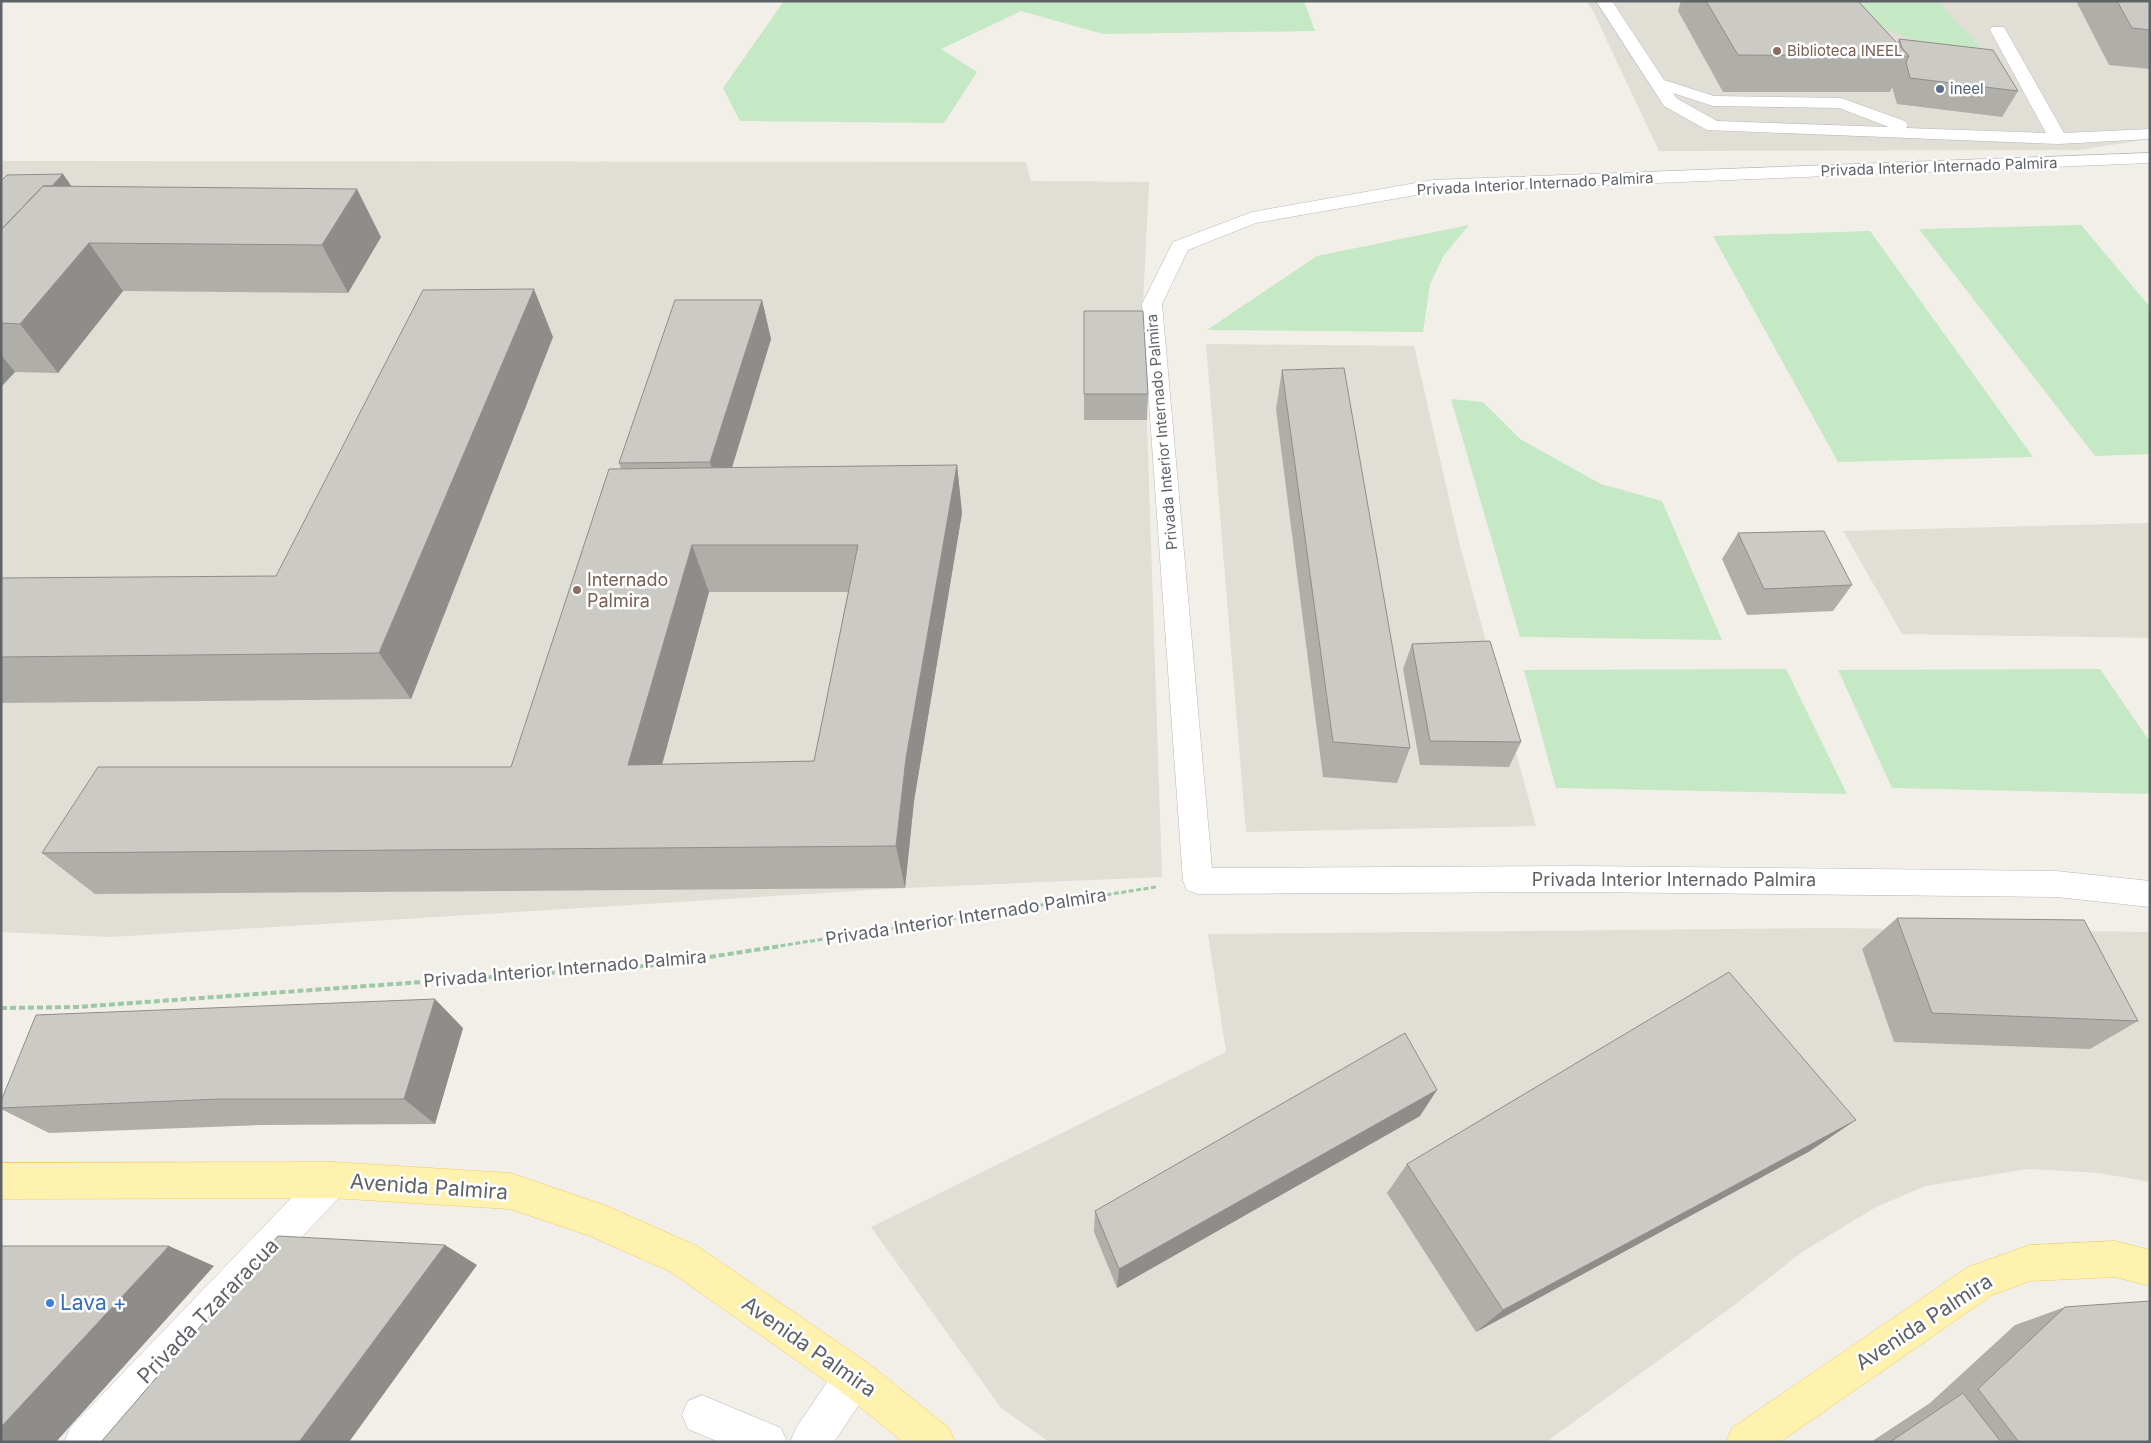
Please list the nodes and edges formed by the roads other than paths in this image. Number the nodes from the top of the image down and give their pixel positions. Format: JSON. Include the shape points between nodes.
{"nodes":[{"id":1,"x":1604,"y":1,"type":"edge"},
{"id":2,"x":1998,"y":30,"type":"dead end"},
{"id":3,"x":1658,"y":82,"type":"junction"},
{"id":4,"x":1920,"y":133,"type":"junction"},
{"id":5,"x":2150,"y":134,"type":"edge"},
{"id":6,"x":2058,"y":139,"type":"junction"},
{"id":7,"x":2150,"y":158,"type":"edge"},
{"id":8,"x":2150,"y":894,"type":"edge"},
{"id":9,"x":332,"y":1180,"type":"junction"},
{"id":10,"x":1,"y":1181,"type":"edge"},
{"id":11,"x":2150,"y":1268,"type":"edge"},
{"id":12,"x":854,"y":1377,"type":"junction"},
{"id":13,"x":702,"y":1416,"type":"dead end"},
{"id":14,"x":84,"y":1442,"type":"edge"},
{"id":15,"x":767,"y":1442,"type":"edge"},
{"id":16,"x":810,"y":1442,"type":"edge"},
{"id":17,"x":935,"y":1442,"type":"edge"},
{"id":18,"x":1746,"y":1442,"type":"edge"}],
"edges":[{"from":1,"to":3,"type":"street"},
{"from":2,"to":6,"type":"street"},
{"from":3,"to":4,"type":"street","via":[[1713,101],[1841,103]]},
{"from":3,"to":4,"type":"street","via":[[1670,102],[1713,126]]},
{"from":4,"to":6,"type":"street"},
{"from":5,"to":6,"type":"street"},
{"from":7,"to":8,"type":"street","name":"Privada Interior Internado Palmira","via":[[1433,186],[1252,218],[1180,246],[1152,304],[1198,881],[1588,879],[2006,883],[2056,884]]},
{"from":9,"to":10,"type":"main road","name":"Avenida Palmira"},
{"from":9,"to":12,"type":"main road","name":"Avenida Palmira","via":[[510,1191],[594,1219],[684,1259]]},
{"from":9,"to":14,"type":"street","name":"Privada Tzararacua"},
{"from":11,"to":18,"type":"main road","name":"Avenida Palmira","via":[[2115,1259],[2030,1263],[1981,1280]]},
{"from":12,"to":16,"type":"street"},
{"from":12,"to":17,"type":"main road","name":"Avenida Palmira"},
{"from":13,"to":15,"type":"street"}]}
